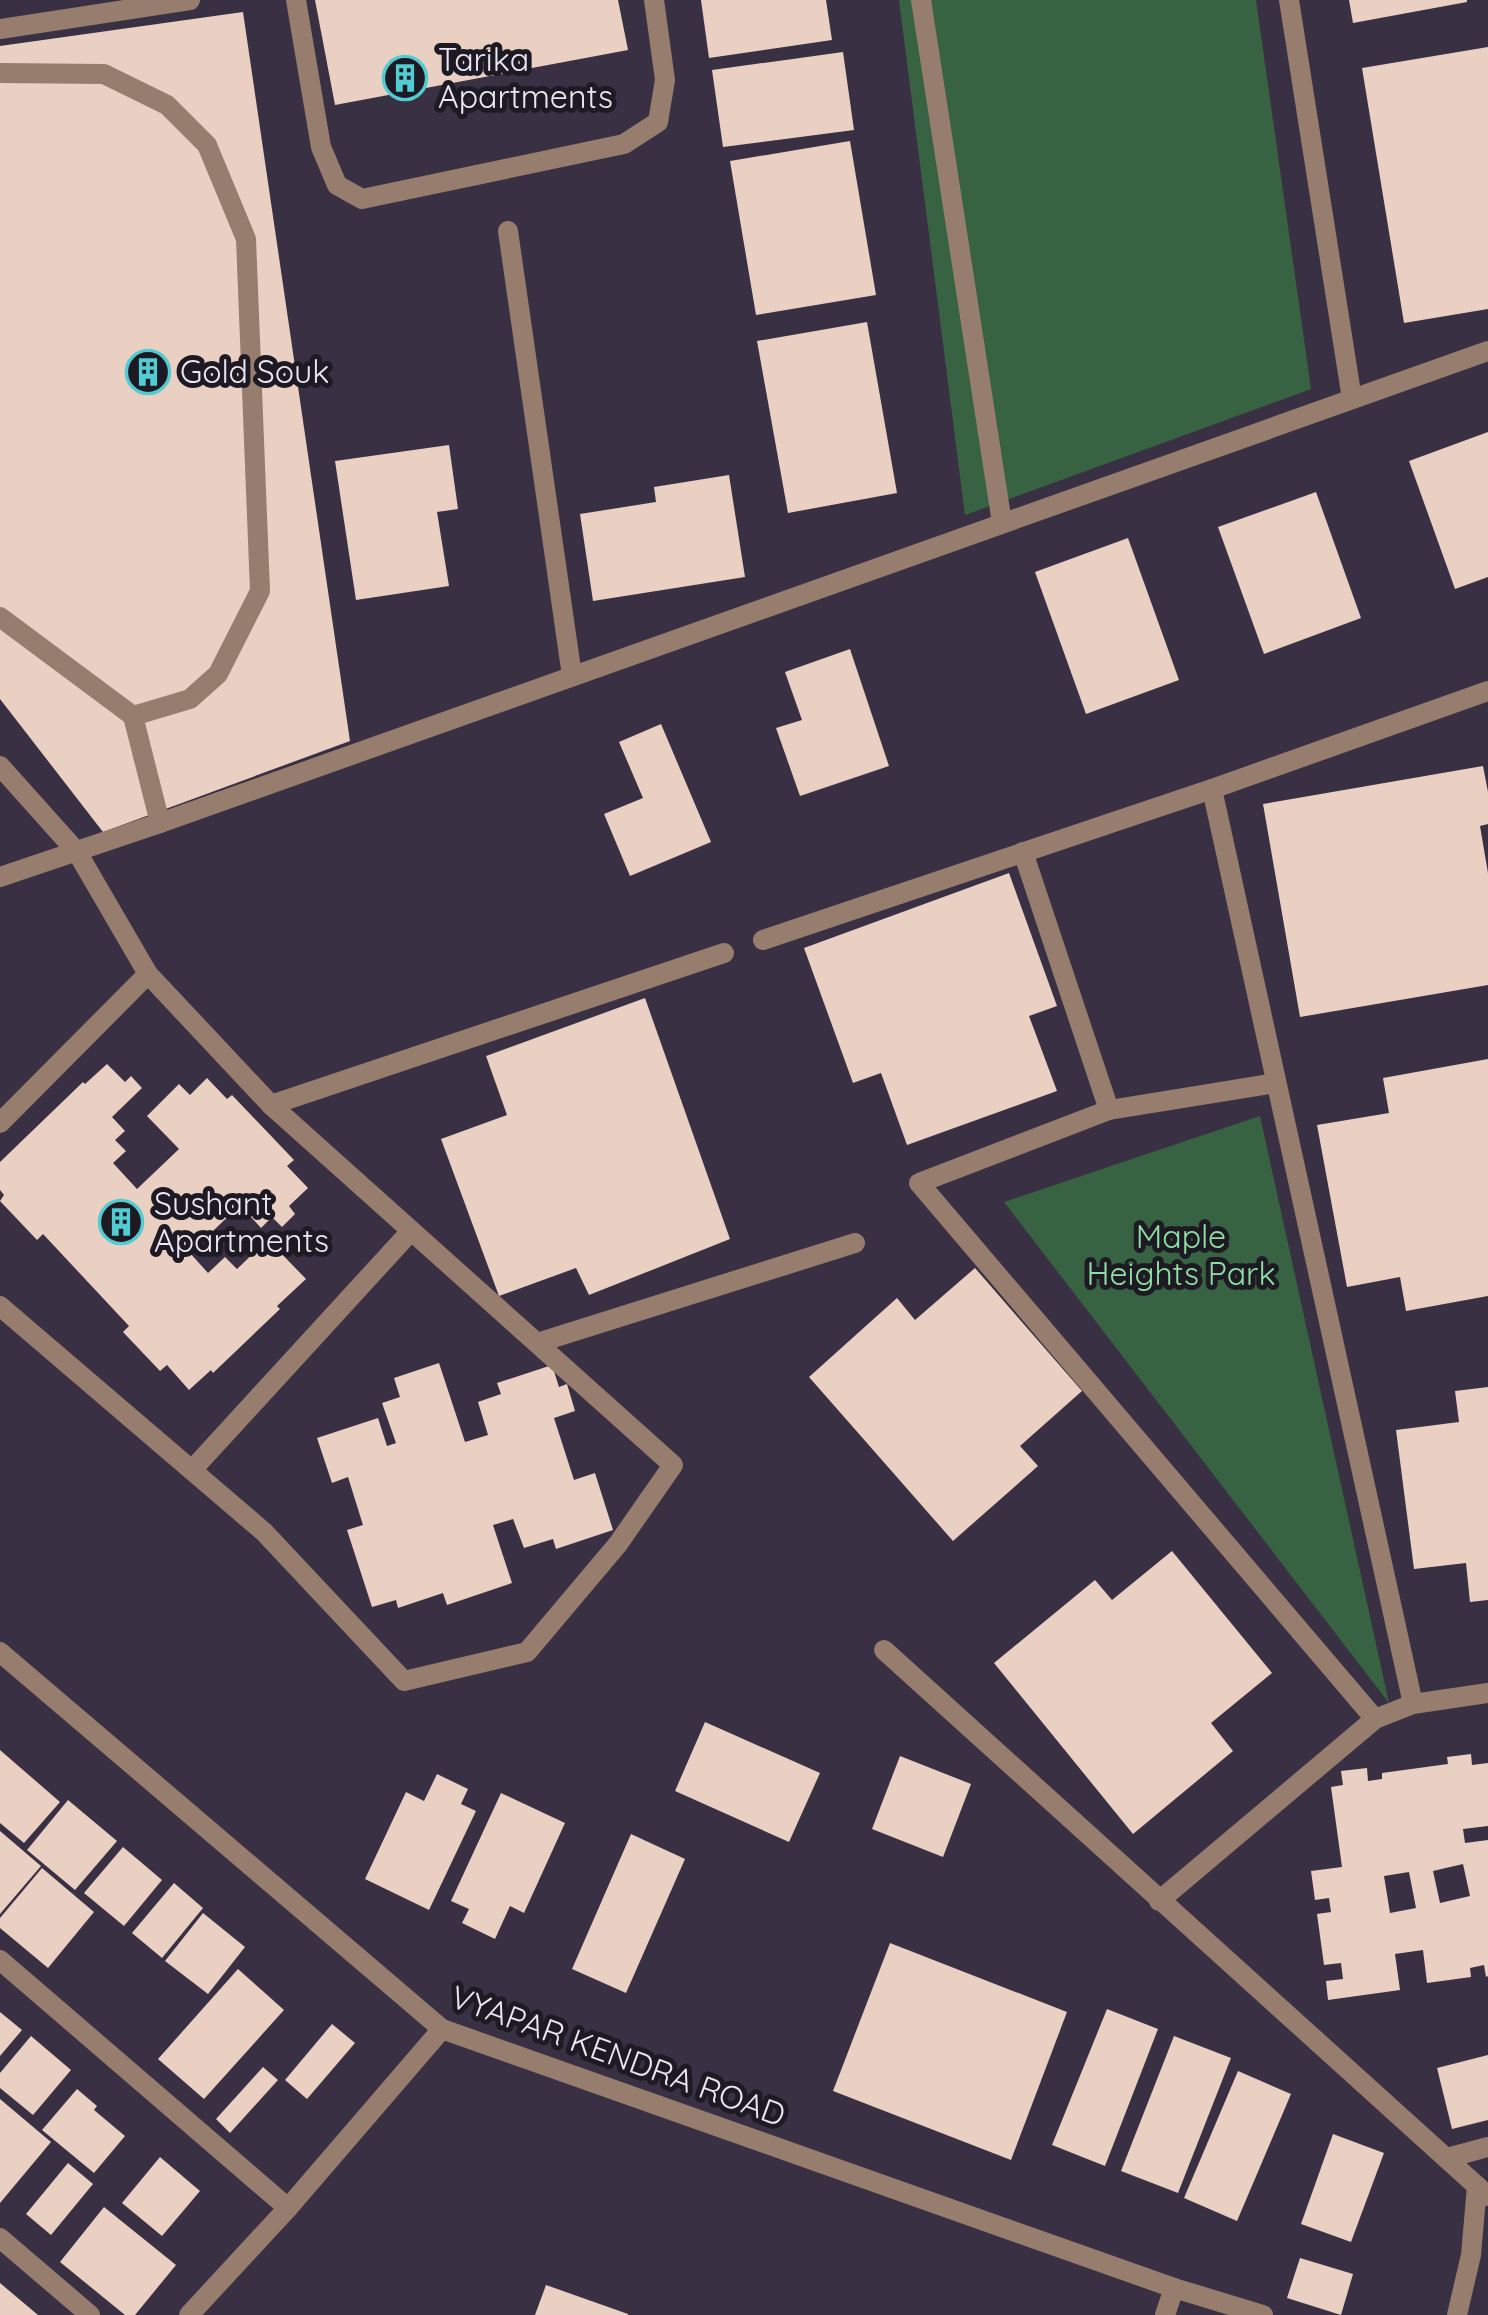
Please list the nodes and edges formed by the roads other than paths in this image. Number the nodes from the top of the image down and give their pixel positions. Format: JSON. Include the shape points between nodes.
{"nodes":[{"id":1,"x":190,"y":0,"type":"edge"},
{"id":2,"x":296,"y":0,"type":"edge"},
{"id":3,"x":654,"y":0,"type":"edge"},
{"id":4,"x":921,"y":0,"type":"edge"},
{"id":5,"x":1289,"y":0,"type":"edge"},
{"id":6,"x":0,"y":29,"type":"edge"},
{"id":7,"x":0,"y":72,"type":"edge"},
{"id":8,"x":508,"y":231,"type":"dead end"},
{"id":9,"x":1488,"y":350,"type":"edge"},
{"id":10,"x":1352,"y":399,"type":"junction"},
{"id":11,"x":1002,"y":523,"type":"junction"},
{"id":12,"x":0,"y":617,"type":"edge"},
{"id":13,"x":572,"y":676,"type":"junction"},
{"id":14,"x":1488,"y":690,"type":"edge"},
{"id":15,"x":133,"y":716,"type":"junction"},
{"id":16,"x":0,"y":766,"type":"edge"},
{"id":17,"x":1212,"y":789,"type":"junction"},
{"id":18,"x":160,"y":823,"type":"junction"},
{"id":19,"x":77,"y":852,"type":"junction"},
{"id":20,"x":1023,"y":852,"type":"junction"},
{"id":21,"x":0,"y":877,"type":"edge"},
{"id":22,"x":763,"y":940,"type":"dead end"},
{"id":23,"x":724,"y":953,"type":"dead end"},
{"id":24,"x":148,"y":974,"type":"junction"},
{"id":25,"x":1276,"y":1083,"type":"junction"},
{"id":26,"x":271,"y":1105,"type":"junction"},
{"id":27,"x":1109,"y":1110,"type":"junction"},
{"id":28,"x":0,"y":1123,"type":"edge"},
{"id":29,"x":412,"y":1231,"type":"junction"},
{"id":30,"x":855,"y":1244,"type":"dead end"},
{"id":31,"x":0,"y":1306,"type":"edge"},
{"id":32,"x":537,"y":1343,"type":"junction"},
{"id":33,"x":192,"y":1470,"type":"junction"},
{"id":34,"x":884,"y":1650,"type":"dead end"},
{"id":35,"x":0,"y":1652,"type":"edge"},
{"id":36,"x":1488,"y":1693,"type":"edge"},
{"id":37,"x":1413,"y":1704,"type":"junction"},
{"id":38,"x":1376,"y":1719,"type":"junction"},
{"id":39,"x":1159,"y":1901,"type":"junction"},
{"id":40,"x":0,"y":1960,"type":"edge"},
{"id":41,"x":442,"y":2029,"type":"junction"},
{"id":42,"x":1488,"y":2147,"type":"edge"},
{"id":43,"x":1447,"y":2158,"type":"junction"},
{"id":44,"x":1482,"y":2191,"type":"edge"},
{"id":45,"x":288,"y":2208,"type":"junction"},
{"id":46,"x":0,"y":2238,"type":"edge"},
{"id":47,"x":1174,"y":2288,"type":"junction"},
{"id":48,"x":90,"y":2315,"type":"edge"},
{"id":49,"x":189,"y":2315,"type":"edge"},
{"id":50,"x":1165,"y":2315,"type":"edge"},
{"id":51,"x":1263,"y":2315,"type":"edge"},
{"id":52,"x":1458,"y":2315,"type":"edge"}],
"edges":[{"from":1,"to":6,"type":"street"},
{"from":2,"to":3,"type":"street","via":[[321,147],[336,185],[362,199],[624,144],[658,122],[665,80]]},
{"from":4,"to":11,"type":"street"},
{"from":5,"to":10,"type":"street"},
{"from":7,"to":15,"type":"street","via":[[104,74],[166,105],[207,146],[246,240],[260,591],[218,674],[190,699]]},
{"from":8,"to":13,"type":"street"},
{"from":9,"to":10,"type":"street"},
{"from":10,"to":11,"type":"street"},
{"from":11,"to":13,"type":"street"},
{"from":12,"to":15,"type":"street"},
{"from":13,"to":18,"type":"street"},
{"from":14,"to":17,"type":"street"},
{"from":15,"to":18,"type":"street"},
{"from":16,"to":19,"type":"street"},
{"from":17,"to":20,"type":"street"},
{"from":17,"to":25,"type":"street"},
{"from":18,"to":19,"type":"street"},
{"from":19,"to":21,"type":"street"},
{"from":19,"to":24,"type":"street"},
{"from":20,"to":22,"type":"street"},
{"from":20,"to":27,"type":"street"},
{"from":23,"to":26,"type":"street"},
{"from":24,"to":26,"type":"street"},
{"from":24,"to":28,"type":"street"},
{"from":25,"to":27,"type":"street"},
{"from":25,"to":37,"type":"street"},
{"from":26,"to":29,"type":"street"},
{"from":27,"to":38,"type":"street","via":[[919,1184]]},
{"from":29,"to":32,"type":"street"},
{"from":29,"to":33,"type":"street"},
{"from":30,"to":32,"type":"street"},
{"from":31,"to":33,"type":"street"},
{"from":32,"to":33,"type":"street","via":[[673,1464],[618,1544],[527,1652],[404,1681],[264,1532]]},
{"from":34,"to":39,"type":"street"},
{"from":35,"to":41,"type":"street","name":"VYAPAR KENDRA ROAD"},
{"from":36,"to":37,"type":"street"},
{"from":37,"to":38,"type":"street"},
{"from":38,"to":39,"type":"street"},
{"from":39,"to":43,"type":"street"},
{"from":40,"to":45,"type":"street"},
{"from":41,"to":45,"type":"street"},
{"from":41,"to":47,"type":"street","name":"VYAPAR KENDRA ROAD"},
{"from":42,"to":43,"type":"street"},
{"from":43,"to":44,"type":"street"},
{"from":44,"to":52,"type":"street"},
{"from":45,"to":49,"type":"street"},
{"from":46,"to":48,"type":"street"},
{"from":47,"to":50,"type":"street"},
{"from":47,"to":51,"type":"street","name":"VYAPAR KENDRA ROAD"}]}
